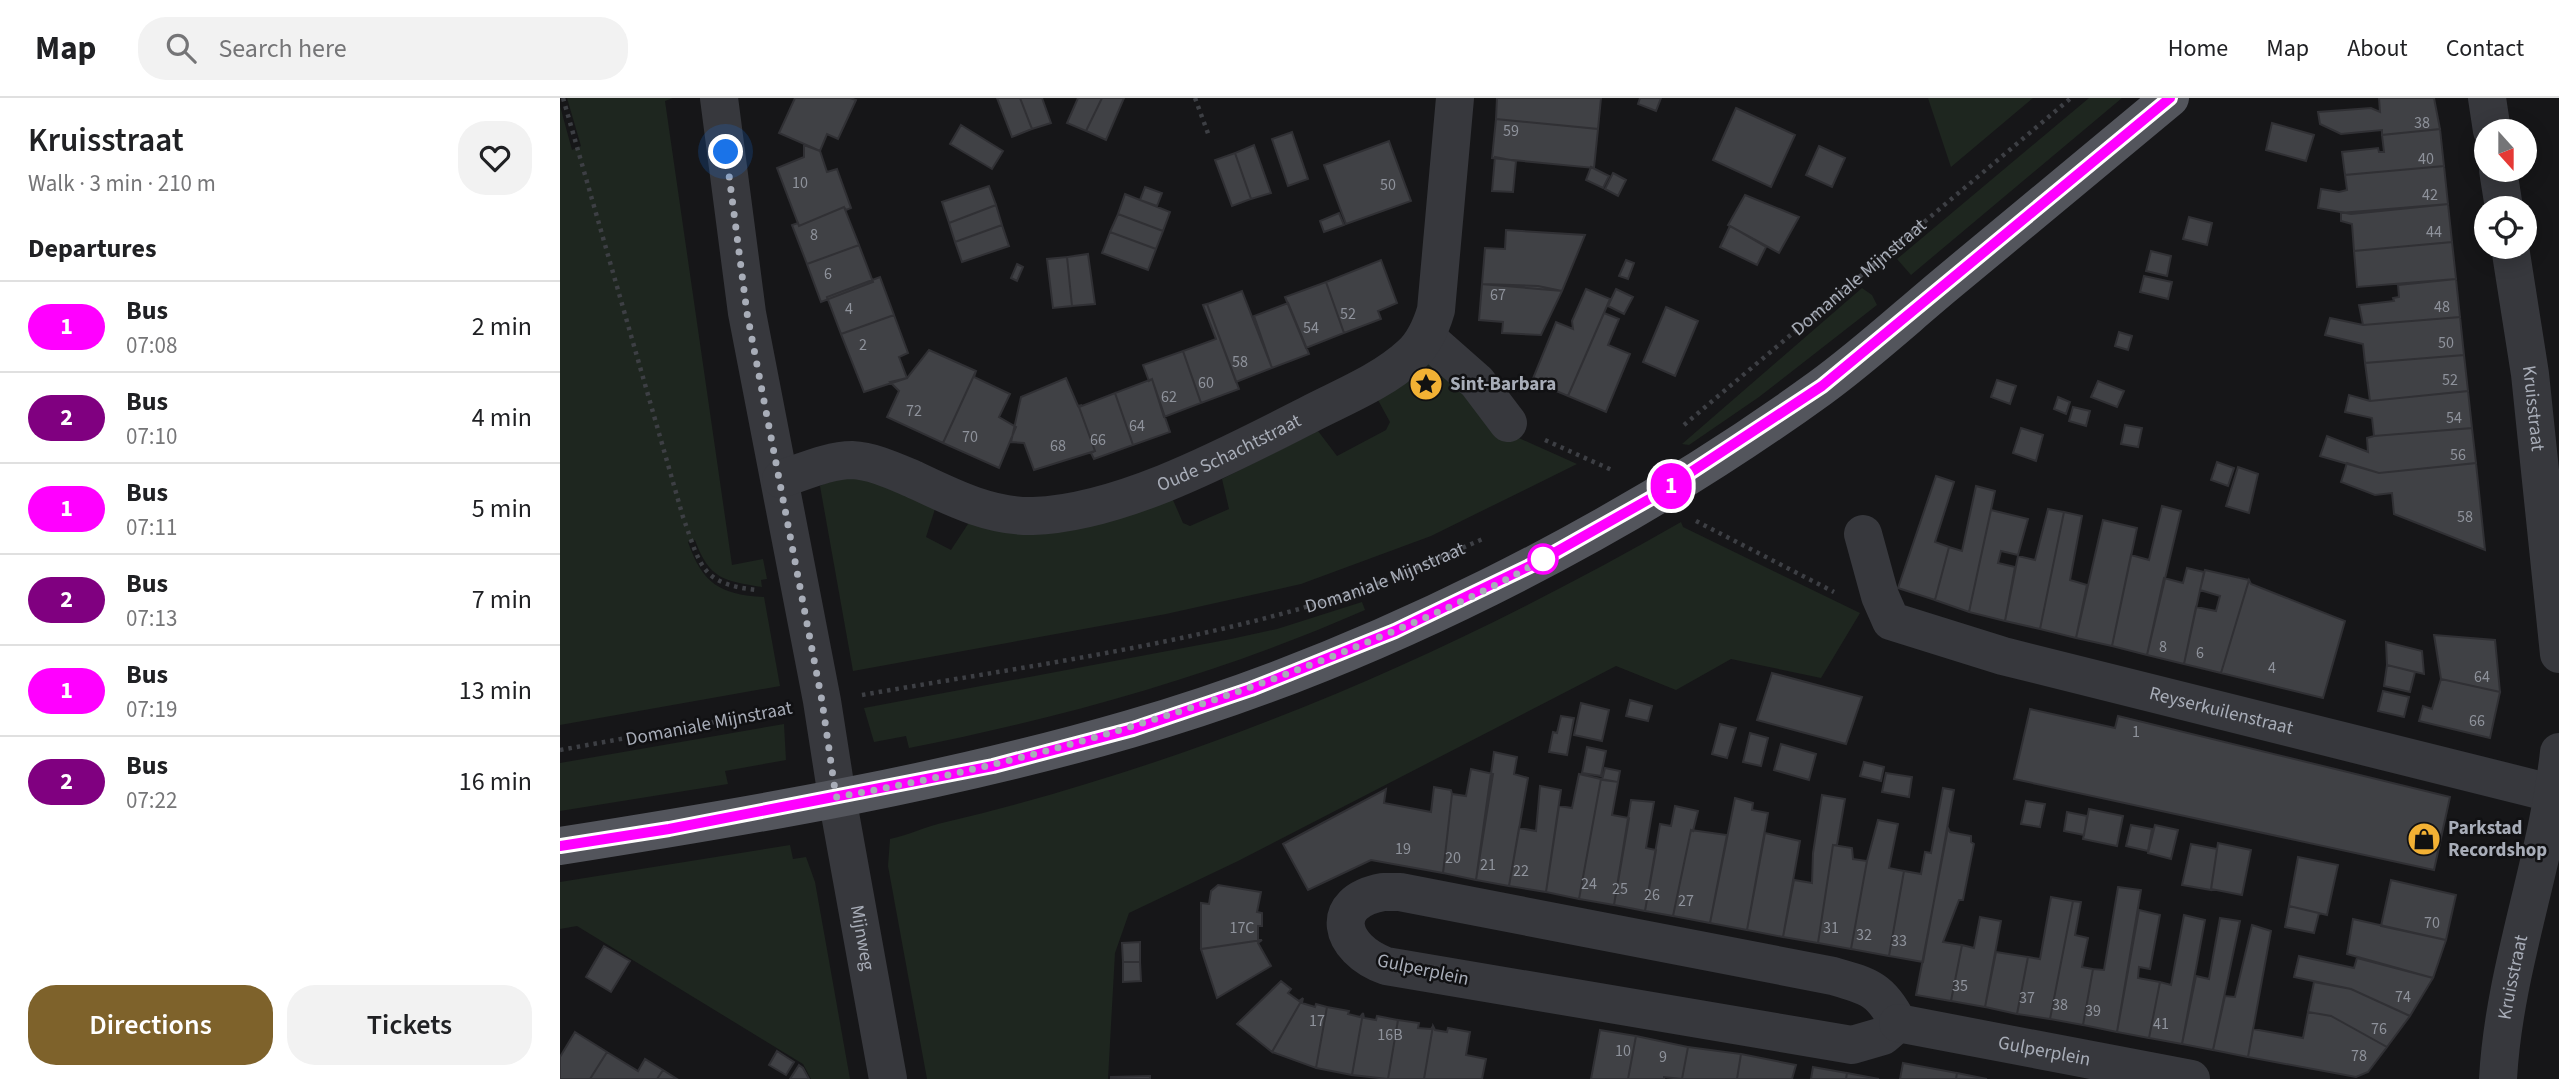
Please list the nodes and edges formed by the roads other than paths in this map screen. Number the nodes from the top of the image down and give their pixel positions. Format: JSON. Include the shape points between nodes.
{"nodes":[{"id":1,"x":719,"y":98,"type":"edge"},
{"id":2,"x":1455,"y":98,"type":"edge"},
{"id":3,"x":2170,"y":98,"type":"edge"},
{"id":4,"x":2487,"y":98,"type":"edge"},
{"id":5,"x":2490,"y":119,"type":"edge"},
{"id":6,"x":2513,"y":259,"type":"edge"},
{"id":7,"x":1426,"y":337,"type":"junction"},
{"id":8,"x":2544,"y":372,"type":"edge"},
{"id":9,"x":1508,"y":423,"type":"road end"},
{"id":10,"x":780,"y":479,"type":"junction"},
{"id":11,"x":1863,"y":534,"type":"dead end"},
{"id":12,"x":2559,"y":644,"type":"edge"},
{"id":13,"x":2559,"y":752,"type":"edge"},
{"id":14,"x":2554,"y":794,"type":"junction"},
{"id":15,"x":836,"y":797,"type":"junction"},
{"id":16,"x":560,"y":846,"type":"edge"},
{"id":17,"x":1898,"y":1023,"type":"junction"},
{"id":18,"x":888,"y":1079,"type":"edge"},
{"id":19,"x":2191,"y":1079,"type":"edge"},
{"id":20,"x":2498,"y":1079,"type":"edge"}],
"edges":[{"from":1,"to":10,"type":"street","name":"Mijnweg","via":[[747,313]]},
{"from":2,"to":7,"type":"street","name":"Oude Schachtstraat","via":[[1436,310]]},
{"from":3,"to":15,"type":"main road","via":[[1822,386],[1653,497],[1538,562],[1395,631],[1251,689],[1133,729],[1006,762]]},
{"from":4,"to":5,"type":"street"},
{"from":6,"to":8,"type":"street","name":"Kruisstraat"},
{"from":7,"to":9,"type":"street","via":[[1477,382]]},
{"from":7,"to":10,"type":"street","name":"Oude Schachtstraat","via":[[1408,358],[1380,376],[1252,443],[1146,490],[1066,513],[1031,516],[988,511],[888,468],[852,460]]},
{"from":8,"to":12,"type":"street","name":"Kruisstraat"},
{"from":10,"to":15,"type":"street","name":"Mijnweg"},
{"from":11,"to":14,"type":"street","name":"Reyserkuilenstraat","via":[[1891,621],[2003,656]]},
{"from":13,"to":14,"type":"street","name":"Kruisstraat"},
{"from":14,"to":20,"type":"street","name":"Kruisstraat","via":[[2510,981]]},
{"from":15,"to":16,"type":"main road"},
{"from":15,"to":18,"type":"street","name":"Mijnweg"},
{"from":17,"to":17,"type":"street","name":"Gulperplein","via":[[1880,995],[1865,985],[1833,976],[1400,892],[1367,895],[1352,906],[1347,919],[1348,941],[1355,950],[1386,966],[1852,1045],[1883,1036]]},
{"from":17,"to":19,"type":"street","name":"Gulperplein"}]}
